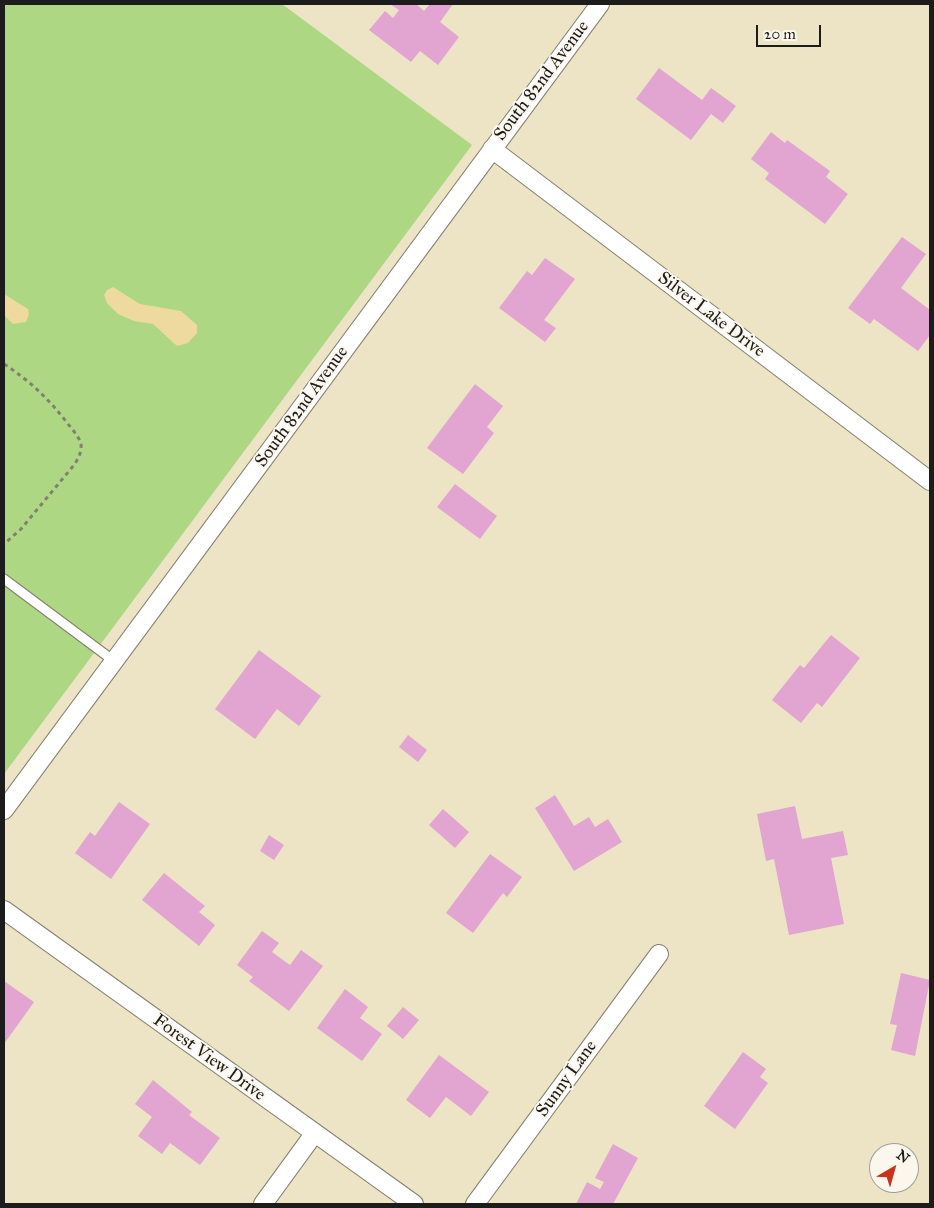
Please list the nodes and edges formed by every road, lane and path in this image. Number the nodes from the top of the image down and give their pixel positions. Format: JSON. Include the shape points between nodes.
{"nodes":[{"id":1,"x":600,"y":4,"type":"edge"},
{"id":2,"x":492,"y":149,"type":"junction"},
{"id":3,"x":4,"y":364,"type":"edge"},
{"id":4,"x":930,"y":481,"type":"edge"},
{"id":5,"x":4,"y":544,"type":"edge"},
{"id":6,"x":4,"y":579,"type":"edge"},
{"id":7,"x":114,"y":661,"type":"junction"},
{"id":8,"x":4,"y":810,"type":"edge"},
{"id":9,"x":4,"y":910,"type":"edge"},
{"id":10,"x":659,"y":954,"type":"dead end"},
{"id":11,"x":314,"y":1134,"type":"junction"},
{"id":12,"x":263,"y":1204,"type":"edge"},
{"id":13,"x":414,"y":1204,"type":"edge"},
{"id":14,"x":476,"y":1204,"type":"edge"}],
"edges":[{"from":1,"to":2,"type":"street","name":"South 82nd Avenue"},
{"from":2,"to":4,"type":"street","name":"Silver Lake Drive"},
{"from":2,"to":7,"type":"street","name":"South 82nd Avenue"},
{"from":3,"to":5,"type":"path","via":[[45,395],[81,442],[80,456],[74,466],[21,529]]},
{"from":6,"to":7,"type":"lane"},
{"from":7,"to":8,"type":"street","name":"South 82nd Avenue"},
{"from":9,"to":11,"type":"street","name":"Forest View Drive"},
{"from":10,"to":14,"type":"street","name":"Sunny Lane"},
{"from":11,"to":12,"type":"street"},
{"from":11,"to":13,"type":"street","name":"Forest View Drive"}]}
